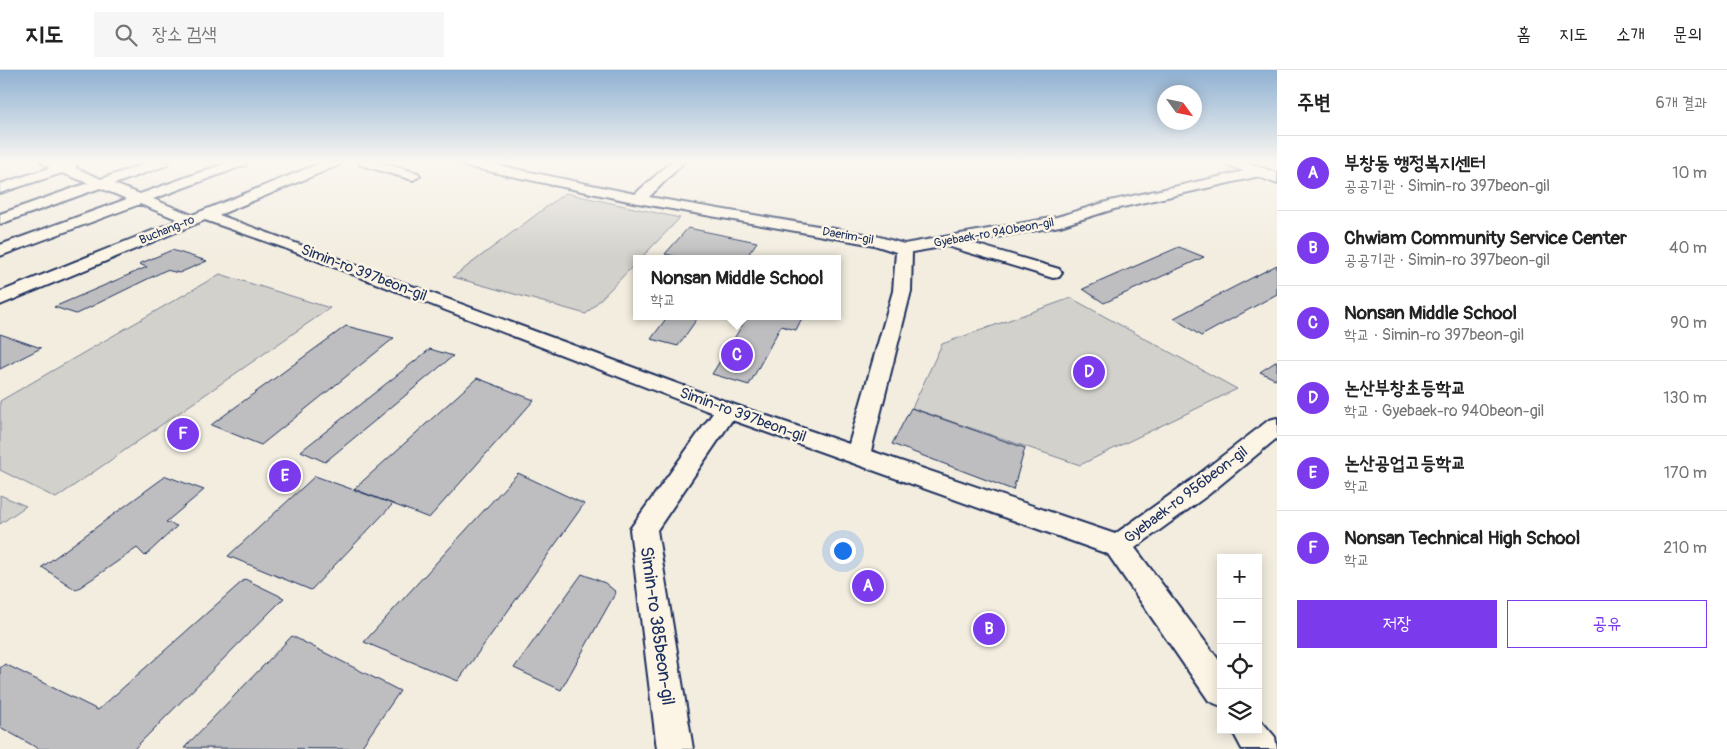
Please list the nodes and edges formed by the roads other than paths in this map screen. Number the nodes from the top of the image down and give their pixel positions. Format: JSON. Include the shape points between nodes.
{"nodes":[{"id":1,"x":68,"y":194,"type":"edge"},
{"id":2,"x":127,"y":194,"type":"edge"},
{"id":3,"x":154,"y":194,"type":"edge"},
{"id":4,"x":256,"y":194,"type":"edge"},
{"id":5,"x":613,"y":194,"type":"edge"},
{"id":6,"x":644,"y":194,"type":"edge"},
{"id":7,"x":1161,"y":194,"type":"edge"},
{"id":8,"x":139,"y":199,"type":"junction"},
{"id":9,"x":638,"y":199,"type":"junction"},
{"id":10,"x":198,"y":217,"type":"junction"},
{"id":11,"x":0,"y":219,"type":"edge"},
{"id":12,"x":948,"y":242,"type":"junction"},
{"id":13,"x":904,"y":249,"type":"junction"},
{"id":14,"x":0,"y":251,"type":"edge"},
{"id":15,"x":1053,"y":273,"type":"dead end"},
{"id":16,"x":0,"y":299,"type":"edge"},
{"id":17,"x":727,"y":410,"type":"junction"},
{"id":18,"x":1277,"y":426,"type":"edge"},
{"id":19,"x":858,"y":456,"type":"junction"},
{"id":20,"x":1118,"y":546,"type":"junction"},
{"id":21,"x":1220,"y":689,"type":"edge"},
{"id":22,"x":1252,"y":734,"type":"edge"},
{"id":23,"x":675,"y":749,"type":"edge"},
{"id":24,"x":1263,"y":749,"type":"edge"}],
"edges":[{"from":1,"to":11,"type":"street"},
{"from":2,"to":8,"type":"street","name":"Simin-ro 397beon-gil"},
{"from":3,"to":8,"type":"street"},
{"from":4,"to":10,"type":"street","name":"Buchang-ro"},
{"from":5,"to":9,"type":"street"},
{"from":6,"to":9,"type":"street"},
{"from":7,"to":12,"type":"street","name":"Gyebaek-ro 940beon-gil","via":[[1060,221]]},
{"from":8,"to":10,"type":"street","name":"Simin-ro 397beon-gil"},
{"from":8,"to":14,"type":"street"},
{"from":9,"to":13,"type":"street","name":"Daerim-gil","via":[[876,241]]},
{"from":10,"to":16,"type":"street","name":"Buchang-ro"},
{"from":10,"to":17,"type":"street","name":"Simin-ro 397beon-gil","via":[[306,250]]},
{"from":12,"to":13,"type":"street","name":"Gyebaek-ro 940beon-gil"},
{"from":12,"to":15,"type":"street"},
{"from":13,"to":19,"type":"street","via":[[902,291]]},
{"from":17,"to":19,"type":"street","name":"Simin-ro 397beon-gil"},
{"from":17,"to":23,"type":"street","name":"Simin-ro 385beon-gil","via":[[643,529]]},
{"from":18,"to":20,"type":"street","name":"Gyebaek-ro 956beon-gil"},
{"from":19,"to":20,"type":"street","name":"Simin-ro 397beon-gil"},
{"from":20,"to":21,"type":"street"},
{"from":22,"to":24,"type":"street"}]}
